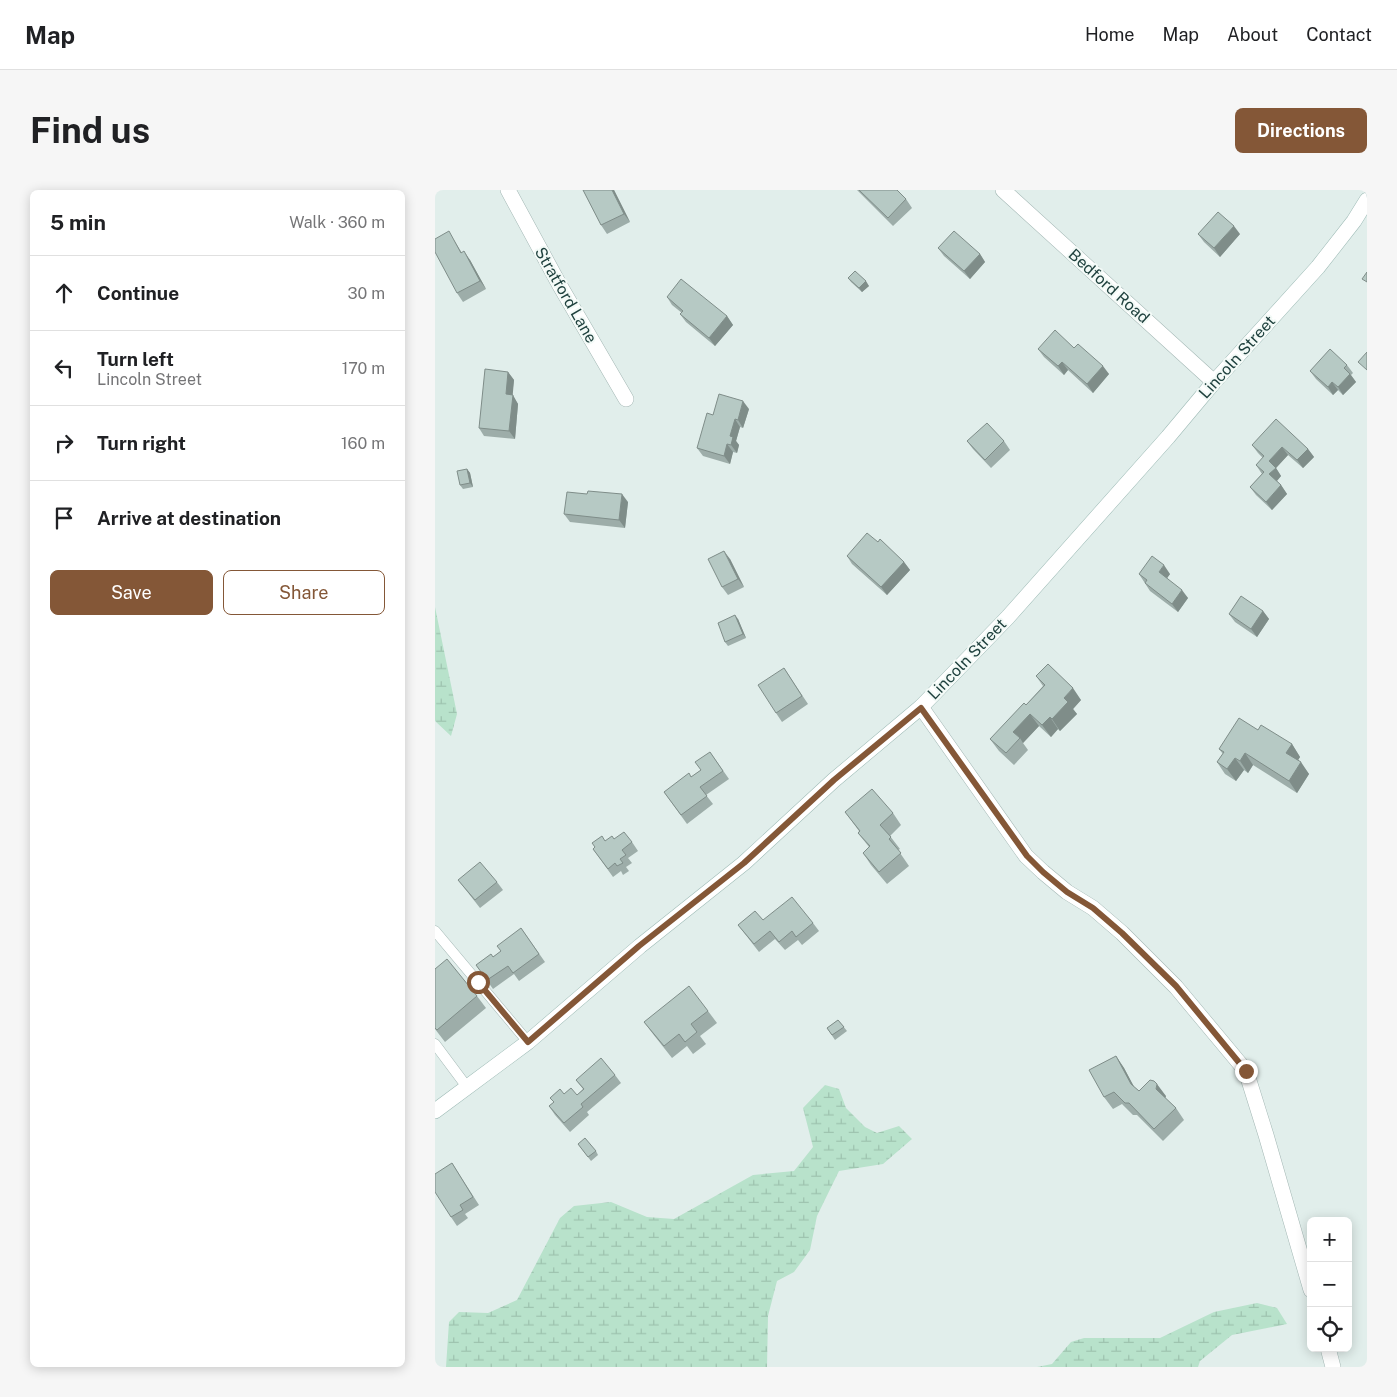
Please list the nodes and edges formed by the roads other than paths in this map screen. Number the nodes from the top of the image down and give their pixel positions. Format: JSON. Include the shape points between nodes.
{"nodes":[{"id":1,"x":508,"y":190,"type":"edge"},
{"id":2,"x":1003,"y":190,"type":"edge"},
{"id":3,"x":1367,"y":200,"type":"edge"},
{"id":4,"x":1214,"y":382,"type":"junction"},
{"id":5,"x":627,"y":399,"type":"dead end"},
{"id":6,"x":921,"y":708,"type":"junction"},
{"id":7,"x":435,"y":931,"type":"edge"},
{"id":8,"x":528,"y":1042,"type":"junction"},
{"id":9,"x":435,"y":1044,"type":"edge"},
{"id":10,"x":467,"y":1087,"type":"junction"},
{"id":11,"x":435,"y":1111,"type":"edge"},
{"id":12,"x":1307,"y":1276,"type":"edge"},
{"id":13,"x":1328,"y":1352,"type":"edge"},
{"id":14,"x":1333,"y":1367,"type":"edge"}],
"edges":[{"from":1,"to":5,"type":"main road","name":"Stratford Lane"},
{"from":2,"to":4,"type":"main road","name":"Bedford Road"},
{"from":3,"to":4,"type":"main road","name":"Lincoln Street","via":[[1318,267]]},
{"from":4,"to":6,"type":"main road","name":"Lincoln Street","via":[[1008,617]]},
{"from":6,"to":8,"type":"main road","name":"Lincoln Street","via":[[834,780],[744,863],[639,946]]},
{"from":6,"to":12,"type":"main road","via":[[1027,856],[1067,892],[1093,908],[1122,933],[1176,986],[1246,1071]]},
{"from":7,"to":8,"type":"lane"},
{"from":8,"to":10,"type":"main road","name":"Lincoln Street"},
{"from":9,"to":10,"type":"lane"},
{"from":10,"to":11,"type":"main road","name":"Lincoln Street"},
{"from":13,"to":14,"type":"main road"}]}
